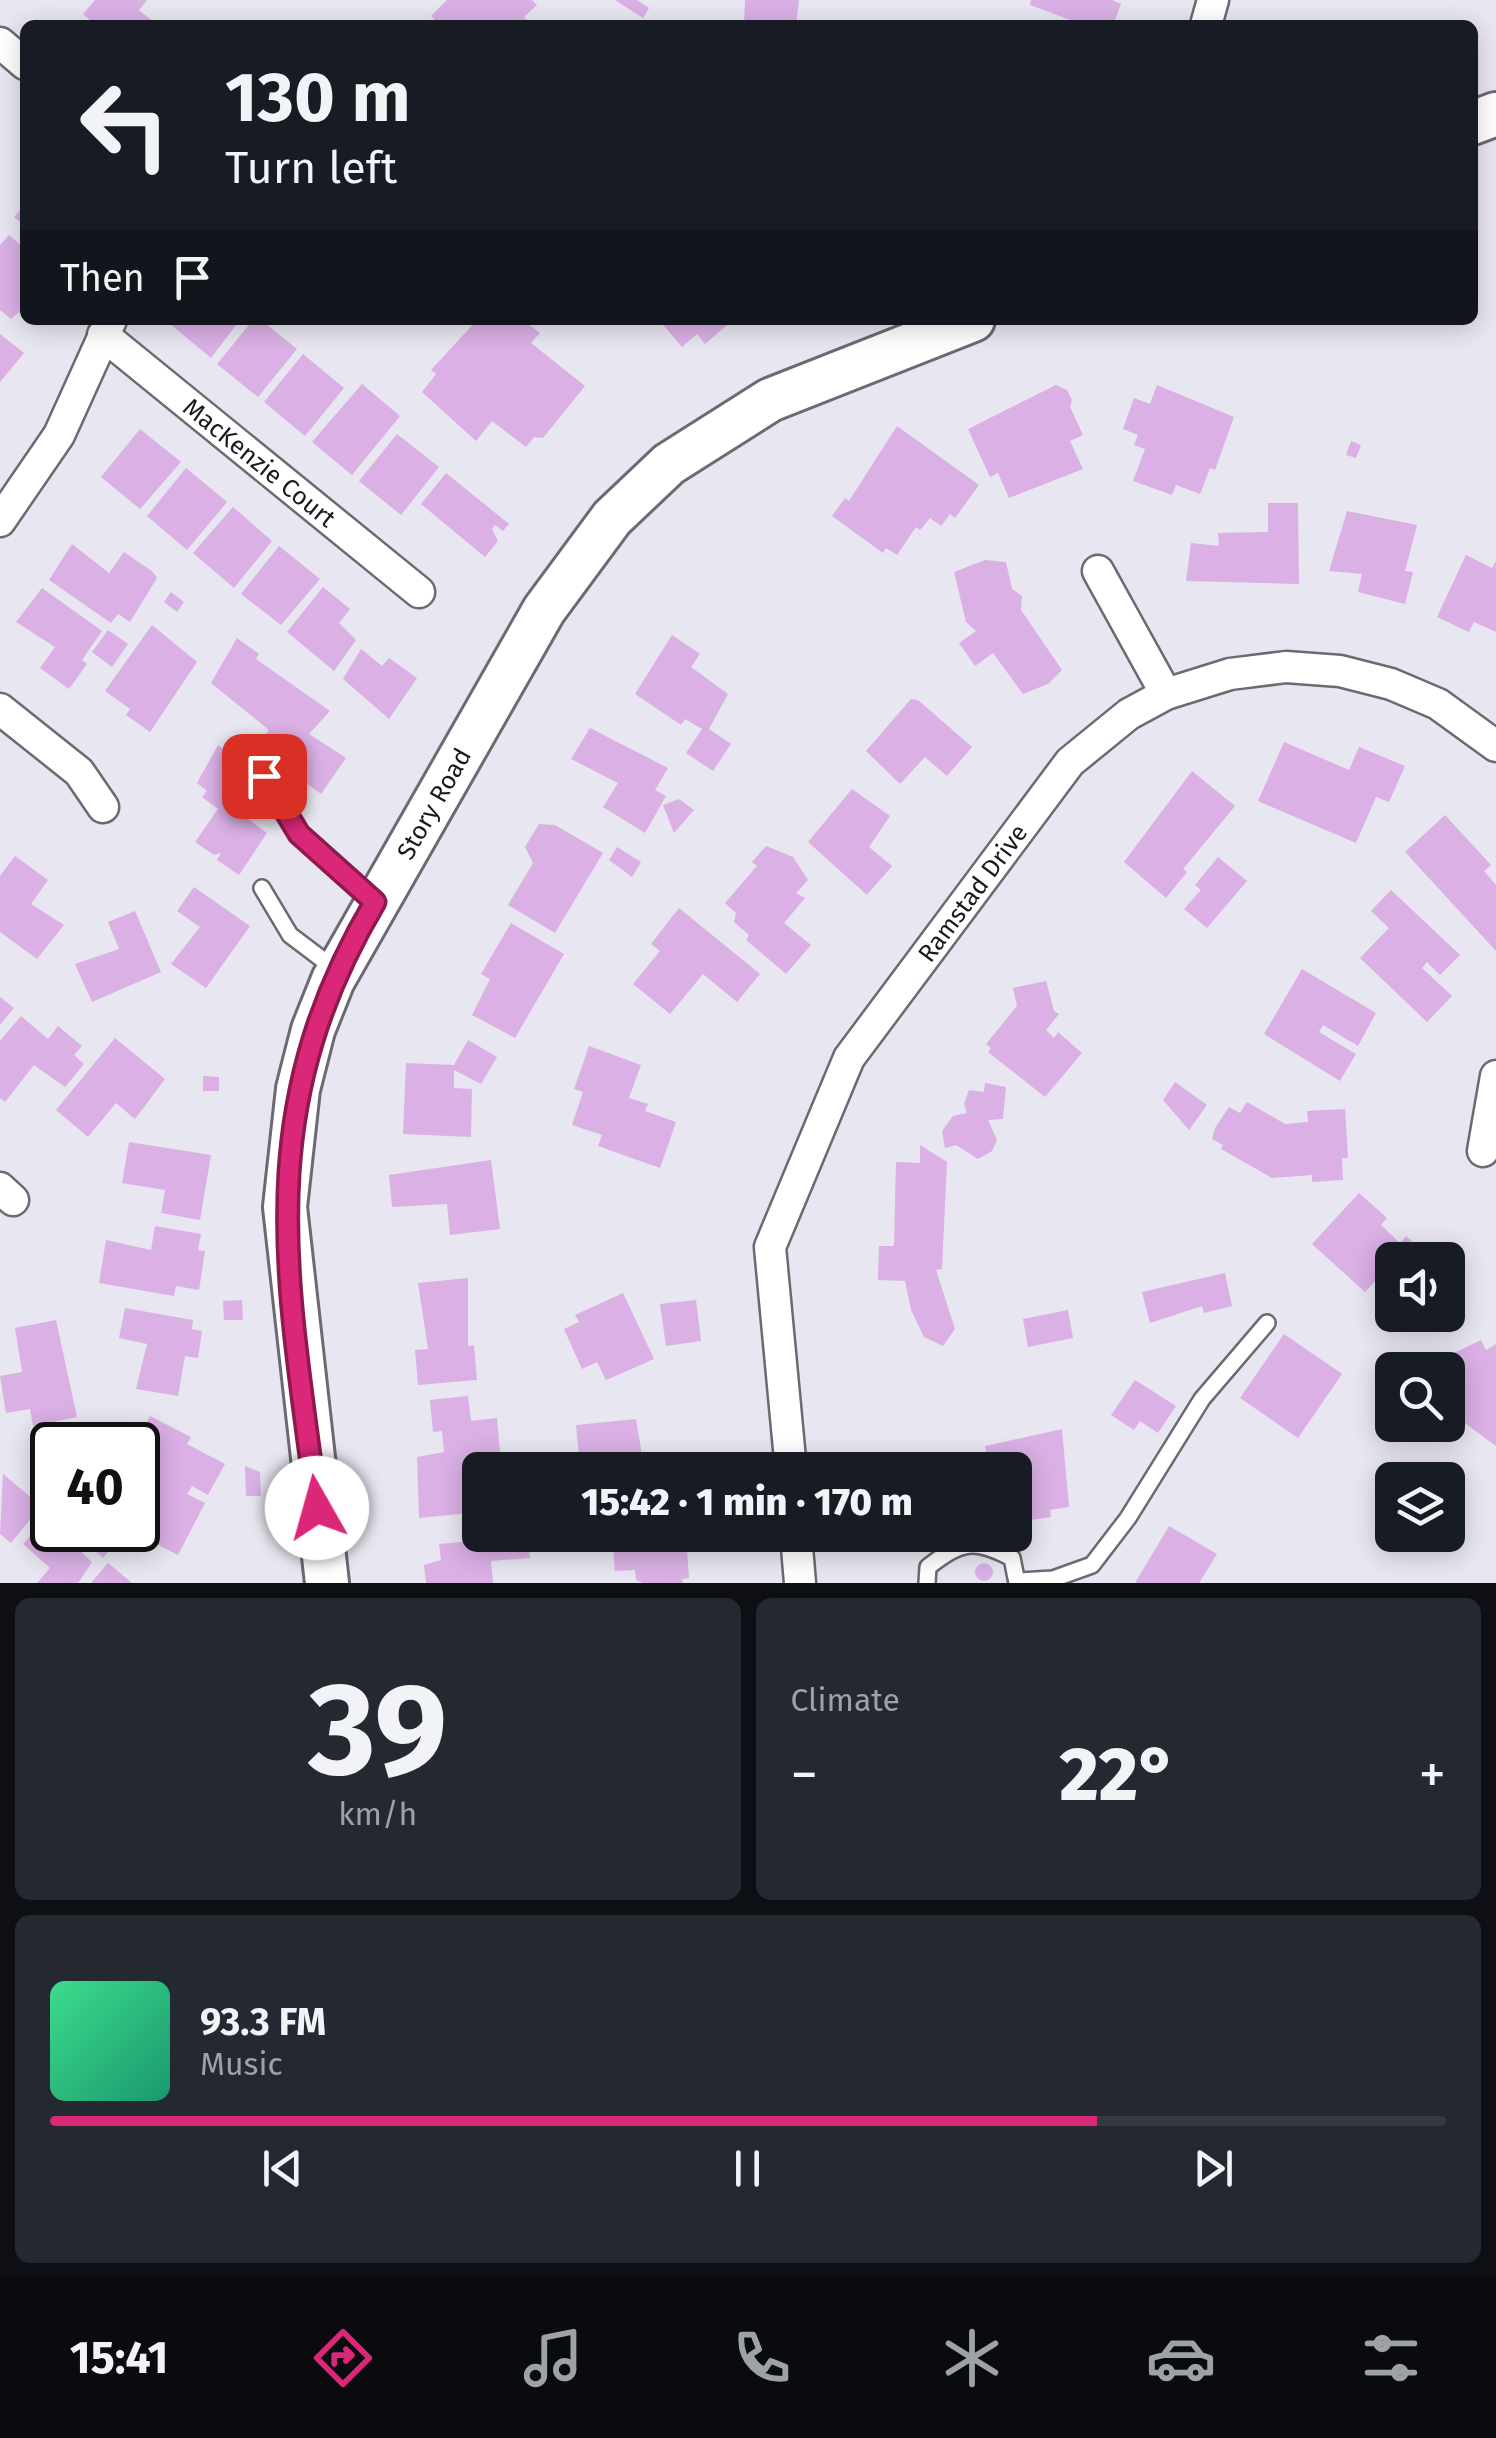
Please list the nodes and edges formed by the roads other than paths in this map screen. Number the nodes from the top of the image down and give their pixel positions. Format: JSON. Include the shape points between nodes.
{"nodes":[{"id":1,"x":0,"y":42,"type":"edge"},
{"id":2,"x":20,"y":60,"type":"edge"},
{"id":3,"x":961,"y":325,"type":"edge"},
{"id":4,"x":107,"y":327,"type":"edge"},
{"id":5,"x":0,"y":521,"type":"edge"},
{"id":6,"x":1098,"y":571,"type":"dead end"},
{"id":7,"x":419,"y":592,"type":"dead end"},
{"id":8,"x":1166,"y":694,"type":"junction"},
{"id":9,"x":0,"y":709,"type":"edge"},
{"id":10,"x":1496,"y":746,"type":"edge"},
{"id":11,"x":264,"y":776,"type":"dead end"},
{"id":12,"x":102,"y":808,"type":"dead end"},
{"id":13,"x":262,"y":888,"type":"dead end"},
{"id":14,"x":375,"y":902,"type":"junction"},
{"id":15,"x":338,"y":971,"type":"junction"},
{"id":16,"x":1496,"y":1076,"type":"edge"},
{"id":17,"x":1483,"y":1150,"type":"dead end"},
{"id":18,"x":1268,"y":1323,"type":"dead end"},
{"id":19,"x":789,"y":1452,"type":"edge"},
{"id":20,"x":797,"y":1552,"type":"edge"},
{"id":21,"x":1018,"y":1582,"type":"edge"},
{"id":22,"x":327,"y":1583,"type":"edge"},
{"id":23,"x":800,"y":1583,"type":"edge"},
{"id":24,"x":927,"y":1583,"type":"edge"}],
"edges":[{"from":1,"to":2,"type":"street"},
{"from":3,"to":14,"type":"street","name":"Story Road","via":[[757,408],[669,464],[612,518],[544,610]]},
{"from":4,"to":5,"type":"street","via":[[59,435]]},
{"from":4,"to":7,"type":"street","name":"MacKenzie Court"},
{"from":6,"to":8,"type":"street"},
{"from":8,"to":10,"type":"street","name":"Ramstad Drive","via":[[1260,669],[1340,671],[1438,704]]},
{"from":8,"to":19,"type":"street","name":"Ramstad Drive","via":[[1129,714],[1070,762],[849,1058],[770,1247]]},
{"from":9,"to":12,"type":"street","via":[[79,772]]},
{"from":11,"to":14,"type":"lane","via":[[299,834]]},
{"from":13,"to":15,"type":"lane","via":[[290,935]]},
{"from":14,"to":15,"type":"street","name":"Story Road"},
{"from":15,"to":22,"type":"street","name":"Story Road","via":[[298,1089],[284,1207]]},
{"from":16,"to":17,"type":"street"},
{"from":18,"to":21,"type":"lane","via":[[1202,1399],[1092,1565]]},
{"from":20,"to":23,"type":"street"},
{"from":21,"to":24,"type":"lane","via":[[1012,1558],[985,1544],[956,1546],[928,1567]]}]}
